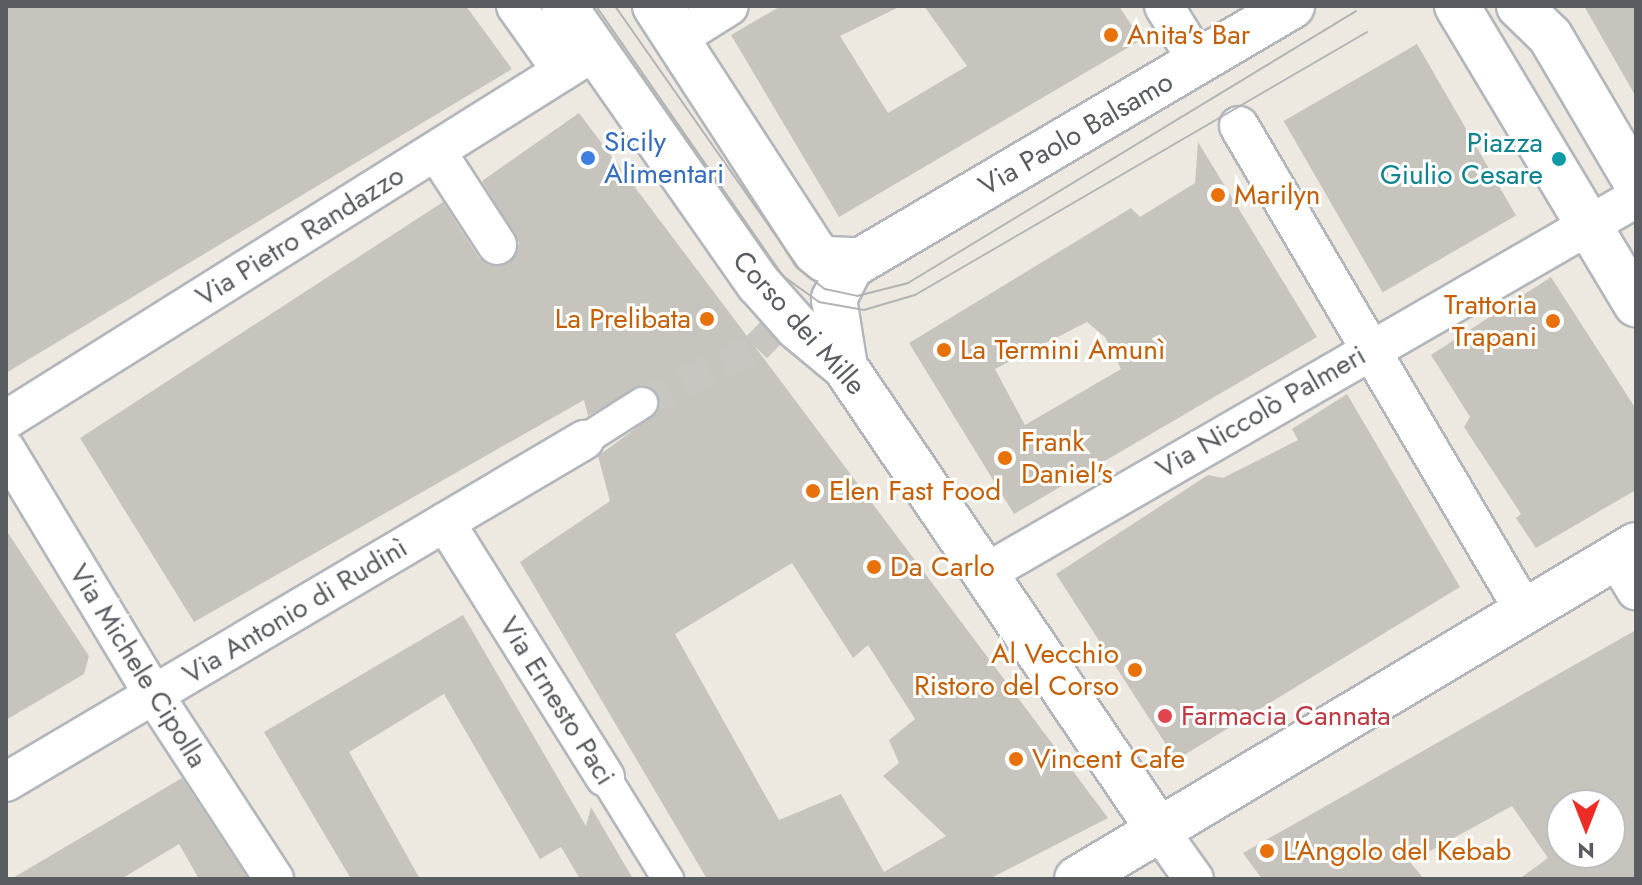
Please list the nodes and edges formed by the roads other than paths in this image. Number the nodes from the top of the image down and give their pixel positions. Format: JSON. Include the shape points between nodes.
{"nodes":[{"id":1,"x":516,"y":6,"type":"edge"},
{"id":2,"x":564,"y":6,"type":"edge"},
{"id":3,"x":729,"y":6,"type":"edge"},
{"id":4,"x":1164,"y":6,"type":"edge"},
{"id":5,"x":1292,"y":6,"type":"edge"},
{"id":6,"x":1457,"y":6,"type":"edge"},
{"id":7,"x":1519,"y":6,"type":"edge"},
{"id":8,"x":667,"y":17,"type":"edge"},
{"id":9,"x":577,"y":62,"type":"junction"},
{"id":10,"x":1198,"y":62,"type":"junction"},
{"id":11,"x":1239,"y":126,"type":"dead end"},
{"id":12,"x":436,"y":151,"type":"junction"},
{"id":13,"x":1636,"y":182,"type":"edge"},
{"id":14,"x":1636,"y":198,"type":"edge"},
{"id":15,"x":1589,"y":225,"type":"junction"},
{"id":16,"x":497,"y":245,"type":"dead end"},
{"id":17,"x":859,"y":260,"type":"junction"},
{"id":18,"x":1636,"y":304,"type":"edge"},
{"id":19,"x":1369,"y":349,"type":"junction"},
{"id":20,"x":845,"y":367,"type":"junction"},
{"id":21,"x":642,"y":403,"type":"tunnel mouth"},
{"id":22,"x":6,"y":420,"type":"edge"},
{"id":23,"x":584,"y":440,"type":"joint"},
{"id":24,"x":6,"y":450,"type":"edge"},
{"id":25,"x":445,"y":522,"type":"junction"},
{"id":26,"x":1629,"y":564,"type":"edge"},
{"id":27,"x":986,"y":573,"type":"junction"},
{"id":28,"x":1525,"y":612,"type":"junction"},
{"id":29,"x":154,"y":695,"type":"junction"},
{"id":30,"x":605,"y":777,"type":"joint"},
{"id":31,"x":6,"y":782,"type":"edge"},
{"id":32,"x":1159,"y":830,"type":"junction"},
{"id":33,"x":274,"y":879,"type":"edge"},
{"id":34,"x":668,"y":879,"type":"edge"},
{"id":35,"x":1077,"y":879,"type":"edge"},
{"id":36,"x":1194,"y":879,"type":"edge"}],
"edges":[{"from":1,"to":9,"type":"street","name":"Corso dei Mille"},
{"from":2,"to":9,"type":"street","name":"Corso dei Mille"},
{"from":3,"to":8,"type":"street"},
{"from":4,"to":10,"type":"street"},
{"from":5,"to":10,"type":"street","name":"Via Paolo Balsamo"},
{"from":6,"to":15,"type":"street"},
{"from":7,"to":13,"type":"street","via":[[1550,36]]},
{"from":8,"to":17,"type":"street","via":[[814,251],[824,259]]},
{"from":9,"to":12,"type":"street","name":"Via Pietro Randazzo"},
{"from":9,"to":20,"type":"street","name":"Corso dei Mille","via":[[759,284],[797,327]]},
{"from":10,"to":17,"type":"street","name":"Via Paolo Balsamo"},
{"from":11,"to":19,"type":"street"},
{"from":12,"to":16,"type":"street"},
{"from":12,"to":22,"type":"street","name":"Via Pietro Randazzo"},
{"from":14,"to":15,"type":"street","name":"Via Niccolò Palmeri"},
{"from":15,"to":18,"type":"street"},
{"from":15,"to":19,"type":"street","name":"Via Niccolò Palmeri"},
{"from":17,"to":20,"type":"street","via":[[842,278],[834,299]]},
{"from":19,"to":27,"type":"street","name":"Via Niccolò Palmeri"},
{"from":19,"to":28,"type":"street"},
{"from":20,"to":27,"type":"street","name":"Corso dei Mille"},
{"from":21,"to":23,"type":"street"},
{"from":23,"to":25,"type":"street","name":"Via Antonio di Rudinì"},
{"from":24,"to":29,"type":"street","name":"Via Michele Cipolla"},
{"from":25,"to":29,"type":"street","name":"Via Antonio di Rudinì"},
{"from":25,"to":30,"type":"street","name":"Via Ernesto Paci"},
{"from":26,"to":28,"type":"street"},
{"from":27,"to":32,"type":"street","name":"Corso dei Mille"},
{"from":28,"to":32,"type":"street"},
{"from":29,"to":31,"type":"street","name":"Via Antonio di Rudinì"},
{"from":29,"to":33,"type":"street","name":"Via Michele Cipolla"},
{"from":30,"to":34,"type":"street","name":"Via Ernesto Paci"},
{"from":32,"to":35,"type":"street"},
{"from":32,"to":36,"type":"street","name":"Corso dei Mille"}]}
